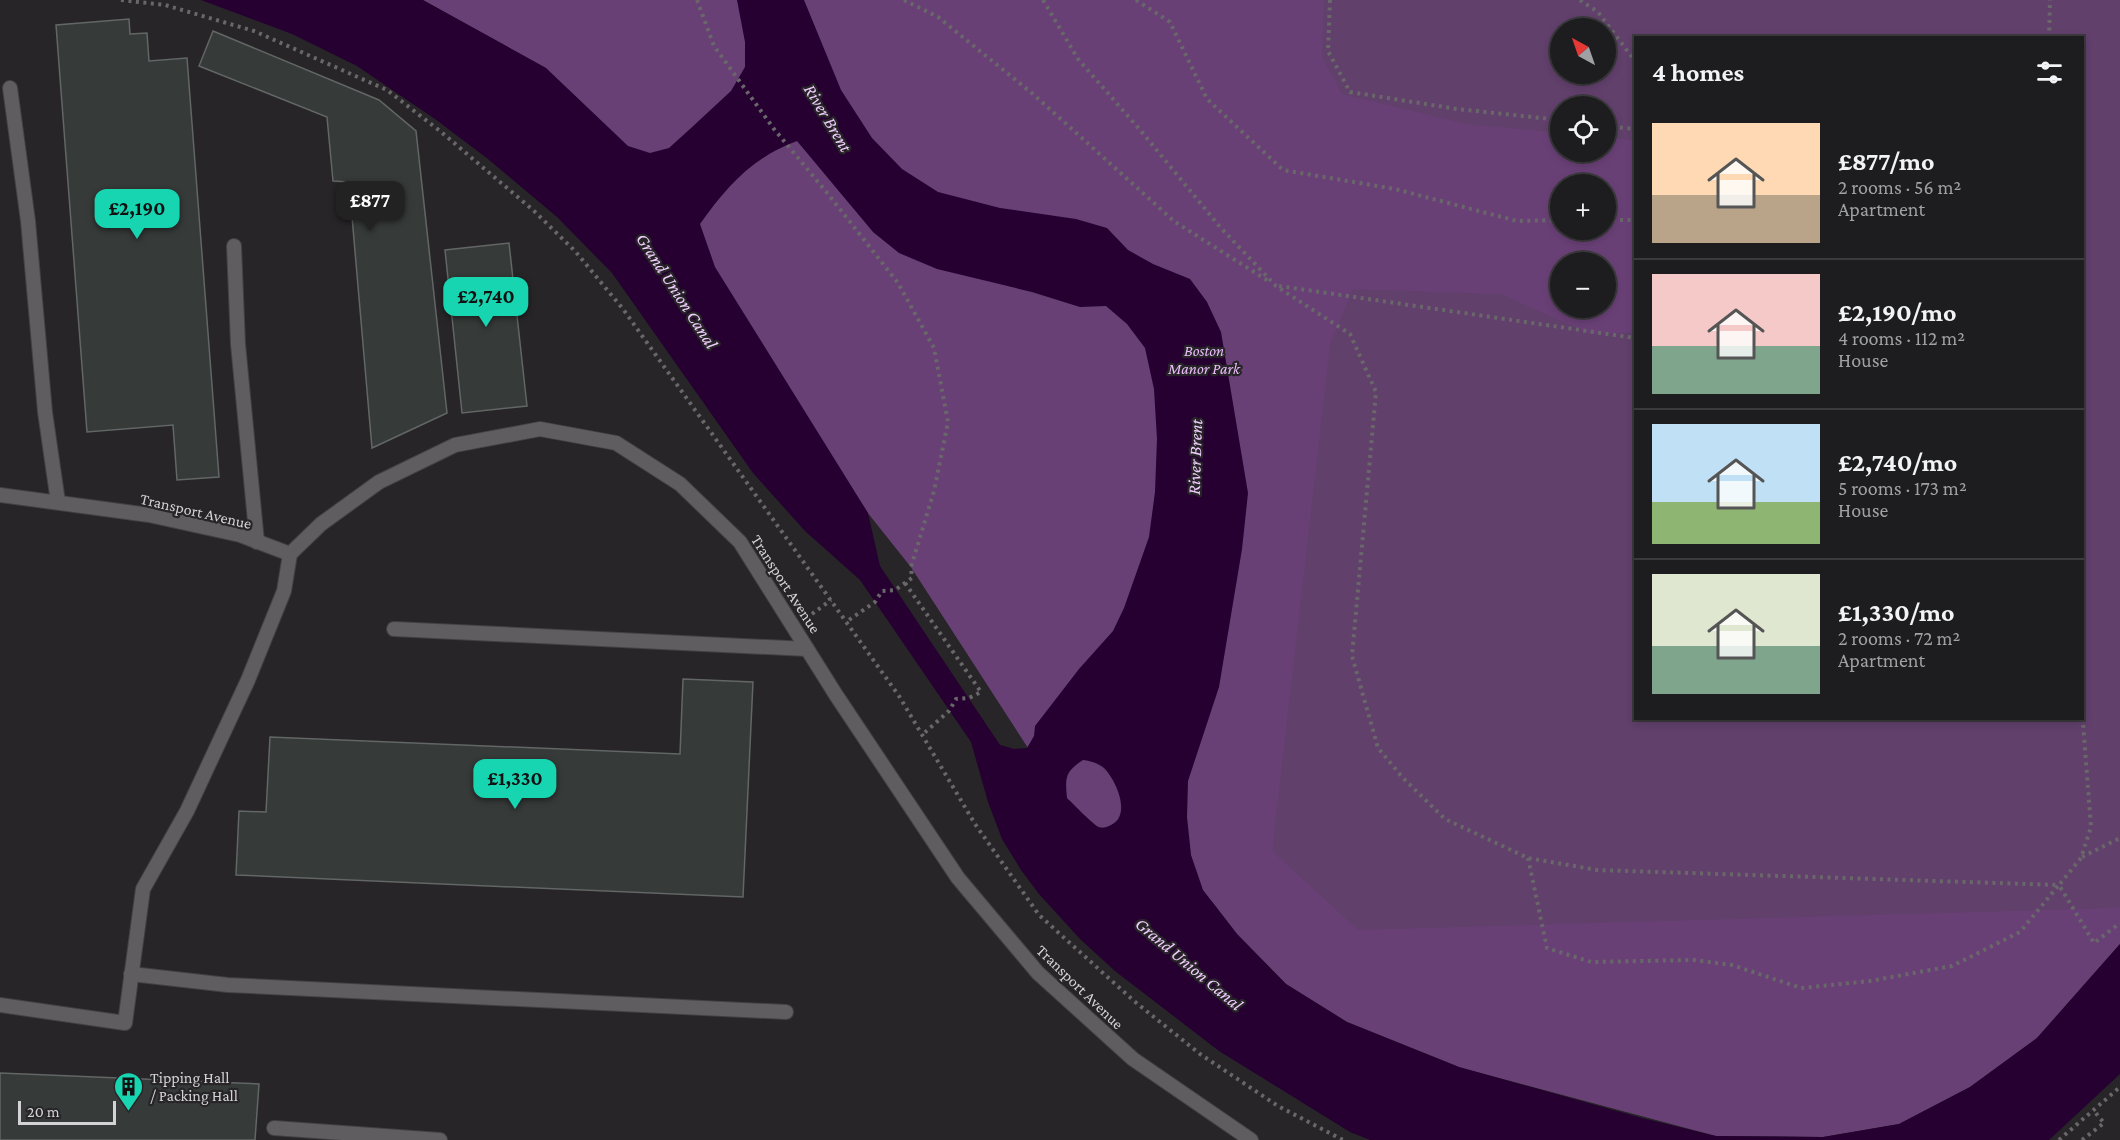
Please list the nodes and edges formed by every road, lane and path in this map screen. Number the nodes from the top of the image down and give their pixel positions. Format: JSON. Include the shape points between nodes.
{"nodes":[{"id":1,"x":697,"y":0,"type":"edge"},
{"id":2,"x":904,"y":0,"type":"edge"},
{"id":3,"x":1043,"y":0,"type":"edge"},
{"id":4,"x":1136,"y":0,"type":"edge"},
{"id":5,"x":1330,"y":0,"type":"edge"},
{"id":6,"x":1580,"y":0,"type":"edge"},
{"id":7,"x":2050,"y":0,"type":"edge"},
{"id":8,"x":2049,"y":36,"type":"edge"},
{"id":9,"x":1634,"y":60,"type":"edge"},
{"id":10,"x":10,"y":88,"type":"dead end"},
{"id":11,"x":1550,"y":119,"type":"edge"},
{"id":12,"x":1616,"y":127,"type":"edge"},
{"id":13,"x":1634,"y":129,"type":"edge"},
{"id":14,"x":1550,"y":220,"type":"edge"},
{"id":15,"x":1616,"y":220,"type":"edge"},
{"id":16,"x":1634,"y":220,"type":"edge"},
{"id":17,"x":234,"y":246,"type":"dead end"},
{"id":18,"x":1276,"y":286,"type":"junction"},
{"id":19,"x":1634,"y":338,"type":"edge"},
{"id":20,"x":0,"y":495,"type":"edge"},
{"id":21,"x":58,"y":502,"type":"junction"},
{"id":22,"x":257,"y":542,"type":"junction"},
{"id":23,"x":290,"y":554,"type":"junction"},
{"id":24,"x":905,"y":583,"type":"junction"},
{"id":25,"x":846,"y":622,"type":"dead end"},
{"id":26,"x":394,"y":628,"type":"dead end"},
{"id":27,"x":807,"y":648,"type":"junction"},
{"id":28,"x":2083,"y":720,"type":"edge"},
{"id":29,"x":922,"y":735,"type":"dead end"},
{"id":30,"x":2120,"y":838,"type":"edge"},
{"id":31,"x":1528,"y":858,"type":"junction"},
{"id":32,"x":2081,"y":858,"type":"junction"},
{"id":33,"x":2059,"y":885,"type":"junction"},
{"id":34,"x":2120,"y":923,"type":"edge"},
{"id":35,"x":132,"y":974,"type":"junction"},
{"id":36,"x":0,"y":1005,"type":"edge"},
{"id":37,"x":786,"y":1012,"type":"dead end"},
{"id":38,"x":2120,"y":1088,"type":"edge"},
{"id":39,"x":2094,"y":1111,"type":"junction"},
{"id":40,"x":274,"y":1128,"type":"dead end"},
{"id":41,"x":440,"y":1140,"type":"edge"},
{"id":42,"x":1251,"y":1140,"type":"edge"},
{"id":43,"x":2059,"y":1140,"type":"edge"},
{"id":44,"x":2082,"y":1140,"type":"edge"}],
"edges":[{"from":1,"to":24,"type":"path","via":[[714,46],[774,129],[898,283],[934,348],[948,422],[934,491],[911,567],[912,578]]},
{"from":2,"to":18,"type":"path","via":[[938,17],[1025,87],[1175,222]]},
{"from":3,"to":18,"type":"path","via":[[1078,59],[1220,227]]},
{"from":4,"to":14,"type":"path","via":[[1170,22],[1207,99],[1283,170],[1395,189],[1517,221]]},
{"from":5,"to":11,"type":"path","via":[[1328,51],[1350,92]]},
{"from":6,"to":9,"type":"path","via":[[1598,12]]},
{"from":7,"to":8,"type":"path"},
{"from":10,"to":21,"type":"lane"},
{"from":12,"to":13,"type":"path"},
{"from":15,"to":16,"type":"path"},
{"from":17,"to":22,"type":"lane","via":[[238,344]]},
{"from":18,"to":19,"type":"path"},
{"from":18,"to":31,"type":"path","via":[[1350,334],[1376,392],[1352,656],[1378,748],[1402,778],[1445,819]]},
{"from":20,"to":21,"type":"lane","name":"Transport Avenue"},
{"from":21,"to":22,"type":"lane","name":"Transport Avenue","via":[[149,515]]},
{"from":22,"to":23,"type":"lane","name":"Transport Avenue"},
{"from":23,"to":27,"type":"lane","name":"Transport Avenue","via":[[321,524],[379,482],[455,445],[540,429],[616,443],[680,484],[740,542]]},
{"from":23,"to":35,"type":"lane","via":[[284,591],[248,680],[187,811],[142,889]]},
{"from":24,"to":25,"type":"path","via":[[895,590],[882,591],[875,602]]},
{"from":24,"to":29,"type":"path","via":[[981,692],[956,699],[949,711]]},
{"from":26,"to":27,"type":"lane"},
{"from":27,"to":42,"type":"lane","name":"Transport Avenue","via":[[958,878],[1038,973],[1133,1059]]},
{"from":28,"to":32,"type":"path","via":[[2091,827]]},
{"from":30,"to":32,"type":"path"},
{"from":31,"to":33,"type":"path","via":[[1597,870]]},
{"from":31,"to":33,"type":"path","via":[[1547,948],[1591,962],[1694,960],[1732,965],[1801,988],[1870,981],[1952,966],[2020,932]]},
{"from":32,"to":33,"type":"path"},
{"from":33,"to":34,"type":"path","via":[[2094,943]]},
{"from":35,"to":36,"type":"lane","via":[[126,1023]]},
{"from":35,"to":37,"type":"lane","via":[[228,985]]},
{"from":38,"to":39,"type":"path"},
{"from":39,"to":43,"type":"path"},
{"from":39,"to":44,"type":"path","via":[[2104,1123]]},
{"from":40,"to":41,"type":"lane"}]}
